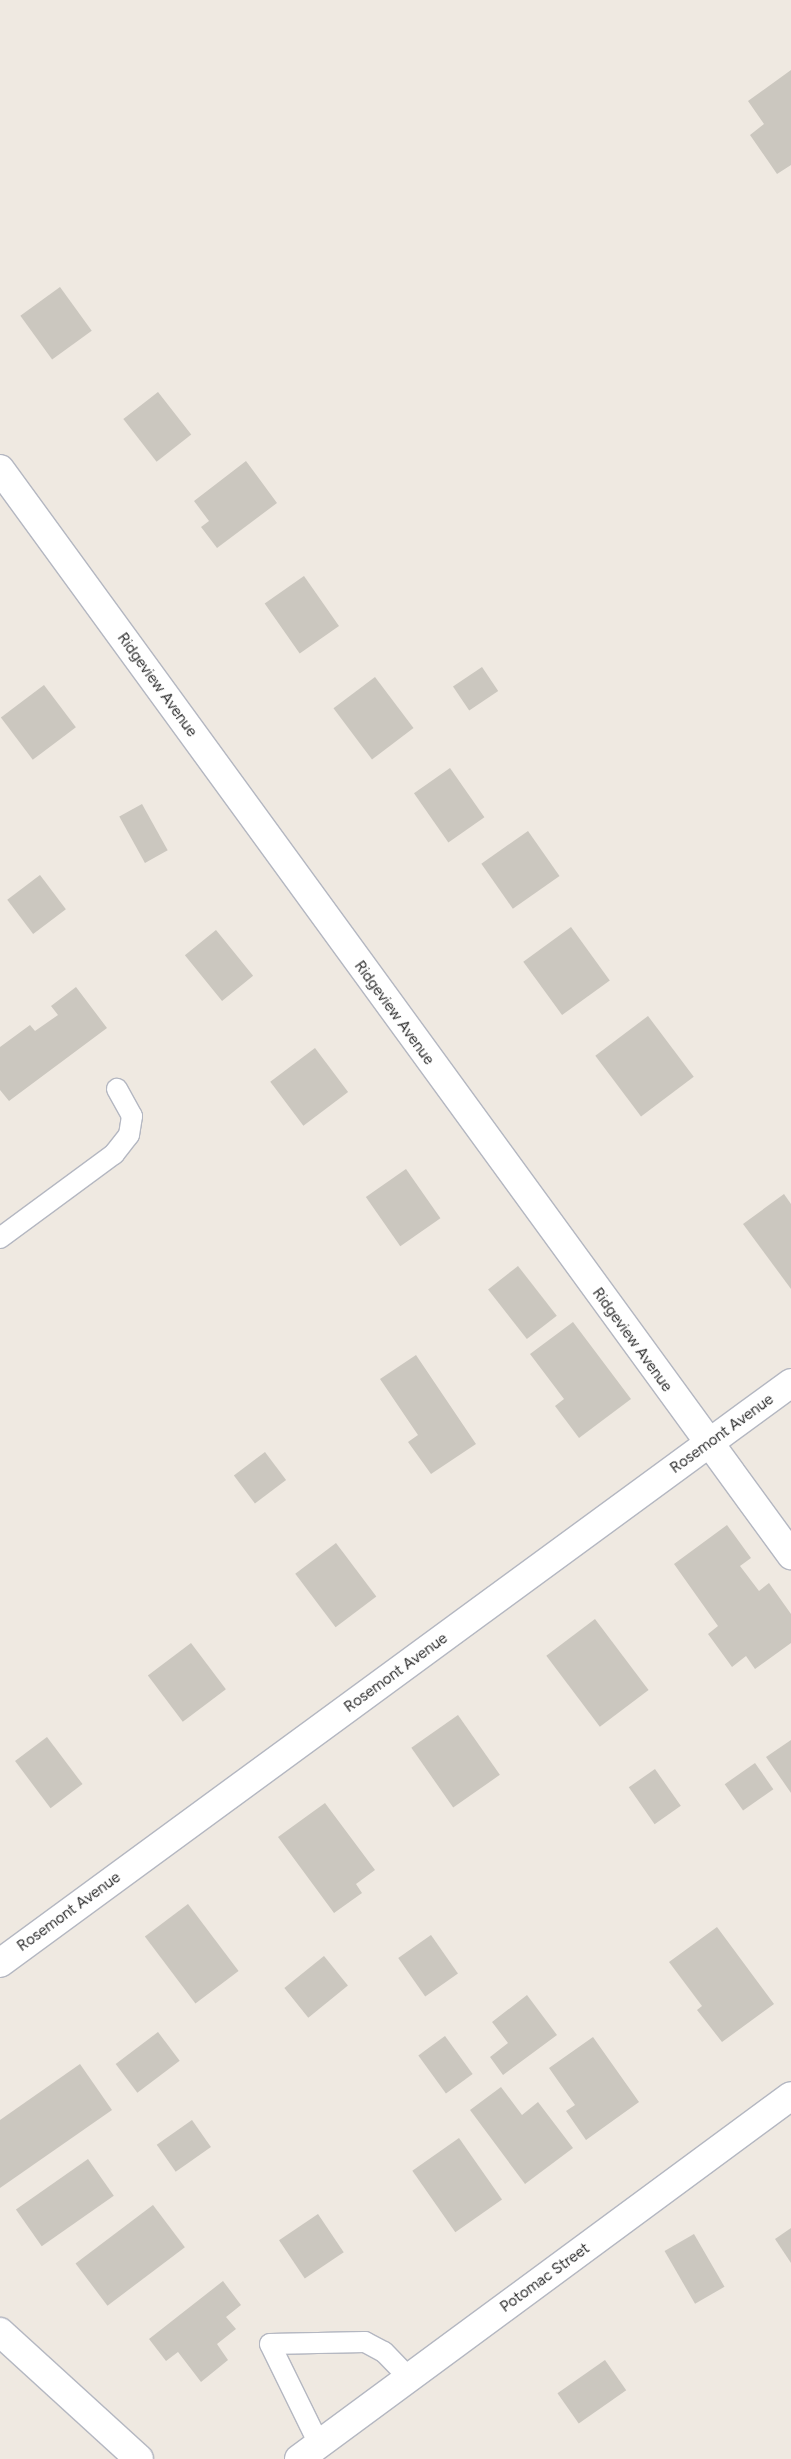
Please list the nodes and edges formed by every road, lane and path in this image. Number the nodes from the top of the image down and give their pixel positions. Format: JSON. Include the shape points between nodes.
{"nodes":[{"id":1,"x":0,"y":469,"type":"edge"},
{"id":2,"x":116,"y":1089,"type":"dead end"},
{"id":3,"x":0,"y":1238,"type":"edge"},
{"id":4,"x":791,"y":1383,"type":"edge"},
{"id":5,"x":708,"y":1445,"type":"junction"},
{"id":6,"x":791,"y":1555,"type":"edge"},
{"id":7,"x":0,"y":1963,"type":"edge"},
{"id":8,"x":791,"y":2096,"type":"edge"},
{"id":9,"x":0,"y":2332,"type":"edge"},
{"id":10,"x":408,"y":2378,"type":"junction"},
{"id":11,"x":309,"y":2452,"type":"edge"},
{"id":12,"x":139,"y":2459,"type":"edge"}],
"edges":[{"from":1,"to":5,"type":"street","name":"Ridgeview Avenue"},
{"from":2,"to":3,"type":"lane","via":[[132,1116],[130,1134],[114,1154]]},
{"from":4,"to":5,"type":"street","name":"Rosemont Avenue"},
{"from":5,"to":6,"type":"street","name":"Ridgeview Avenue"},
{"from":5,"to":7,"type":"street","name":"Rosemont Avenue"},
{"from":8,"to":10,"type":"street","name":"Potomac Street"},
{"from":9,"to":12,"type":"street"},
{"from":10,"to":11,"type":"street","name":"Potomac Street"},
{"from":10,"to":11,"type":"lane","via":[[384,2352],[365,2342],[270,2344]]}]}
